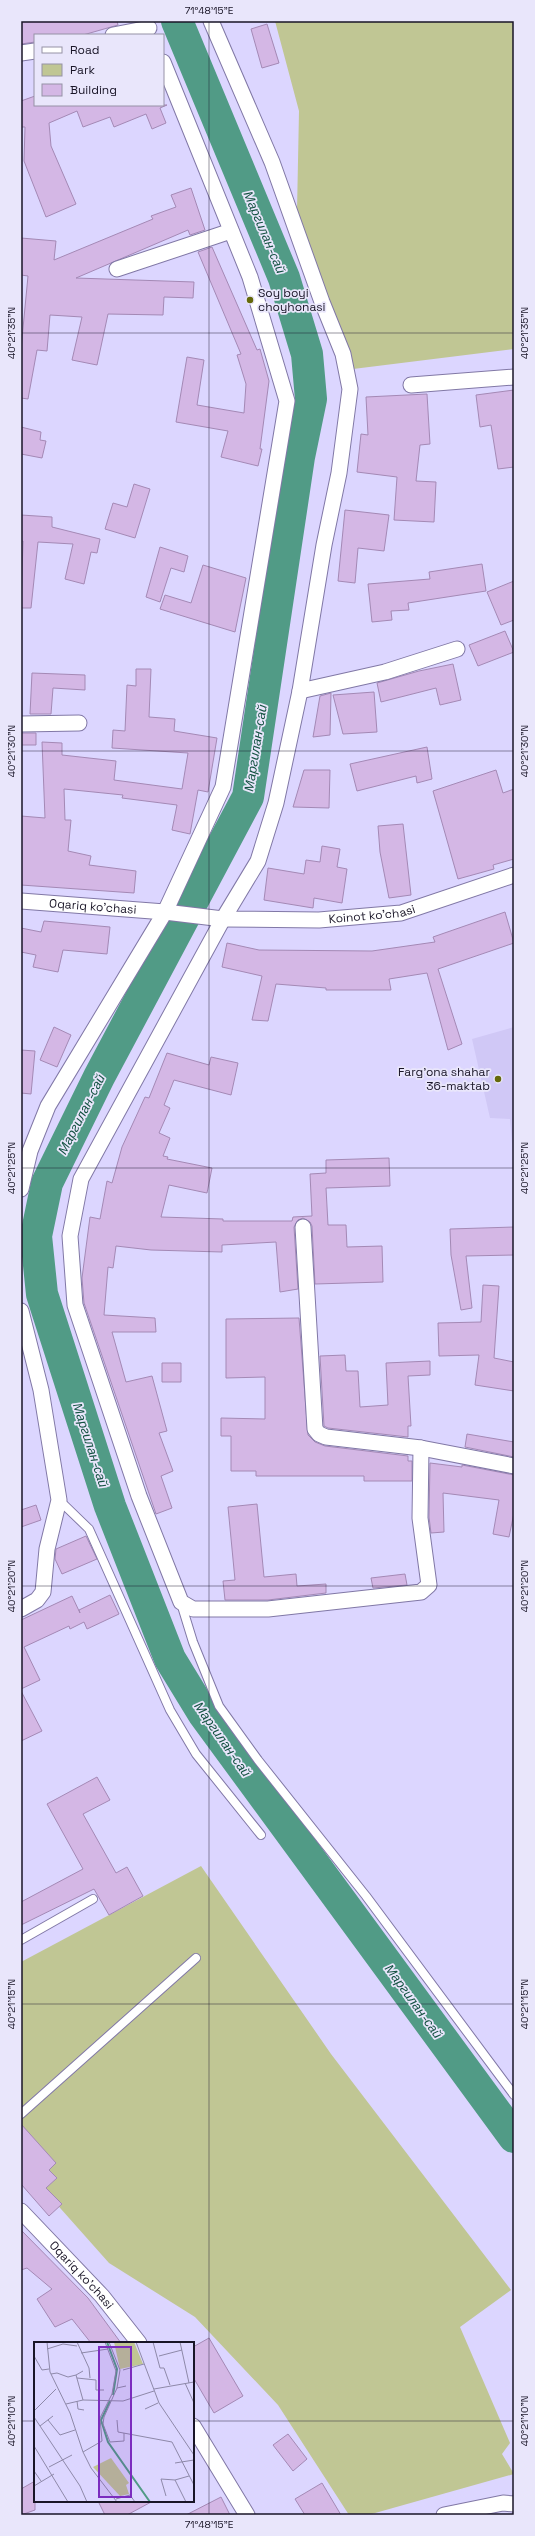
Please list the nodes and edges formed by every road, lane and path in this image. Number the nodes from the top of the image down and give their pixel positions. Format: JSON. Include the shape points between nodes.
{"nodes":[{"id":1,"x":211,"y":21,"type":"edge"},
{"id":2,"x":149,"y":28,"type":"edge"},
{"id":3,"x":118,"y":34,"type":"edge"},
{"id":4,"x":34,"y":51,"type":"edge"},
{"id":5,"x":21,"y":54,"type":"edge"},
{"id":6,"x":164,"y":64,"type":"edge"},
{"id":7,"x":231,"y":231,"type":"junction"},
{"id":8,"x":117,"y":269,"type":"dead end"},
{"id":9,"x":514,"y":377,"type":"edge"},
{"id":10,"x":411,"y":385,"type":"dead end"},
{"id":11,"x":457,"y":649,"type":"dead end"},
{"id":12,"x":300,"y":691,"type":"junction"},
{"id":13,"x":79,"y":723,"type":"dead end"},
{"id":14,"x":21,"y":724,"type":"edge"},
{"id":15,"x":514,"y":875,"type":"edge"},
{"id":16,"x":21,"y":901,"type":"edge"},
{"id":17,"x":164,"y":912,"type":"junction"},
{"id":18,"x":223,"y":919,"type":"junction"},
{"id":19,"x":21,"y":1189,"type":"edge"},
{"id":20,"x":303,"y":1227,"type":"dead end"},
{"id":21,"x":21,"y":1312,"type":"edge"},
{"id":22,"x":422,"y":1448,"type":"junction"},
{"id":23,"x":514,"y":1466,"type":"edge"},
{"id":24,"x":59,"y":1500,"type":"junction"},
{"id":25,"x":181,"y":1602,"type":"junction"},
{"id":26,"x":21,"y":1609,"type":"edge"},
{"id":27,"x":261,"y":1835,"type":"dead end"},
{"id":28,"x":93,"y":1899,"type":"dead end"},
{"id":29,"x":21,"y":1940,"type":"edge"},
{"id":30,"x":196,"y":1958,"type":"dead end"},
{"id":31,"x":514,"y":2095,"type":"edge"},
{"id":32,"x":21,"y":2114,"type":"edge"},
{"id":33,"x":21,"y":2211,"type":"edge"},
{"id":34,"x":138,"y":2342,"type":"edge"},
{"id":35,"x":194,"y":2428,"type":"edge"},
{"id":36,"x":514,"y":2504,"type":"edge"},
{"id":37,"x":247,"y":2515,"type":"edge"},
{"id":38,"x":444,"y":2515,"type":"edge"}],
"edges":[{"from":1,"to":12,"type":"street","via":[[272,162],[322,302],[344,354],[350,389],[339,473],[324,545]]},
{"from":2,"to":3,"type":"street"},
{"from":4,"to":5,"type":"street"},
{"from":6,"to":7,"type":"street"},
{"from":7,"to":8,"type":"street"},
{"from":7,"to":17,"type":"street","via":[[250,277],[287,401],[223,787]]},
{"from":9,"to":10,"type":"street"},
{"from":11,"to":12,"type":"street","via":[[385,672]]},
{"from":12,"to":18,"type":"street","via":[[276,803],[258,862]]},
{"from":13,"to":14,"type":"street"},
{"from":15,"to":18,"type":"street","name":"Koinot ko'chasi","via":[[402,913],[319,920]]},
{"from":16,"to":17,"type":"street","name":"Oqariq ko'chasi"},
{"from":17,"to":18,"type":"street","name":"Koinot ko'chasi"},
{"from":17,"to":19,"type":"street","via":[[48,1106],[30,1151]]},
{"from":18,"to":25,"type":"street","via":[[81,1179],[70,1236],[75,1305],[139,1496]]},
{"from":20,"to":22,"type":"street","via":[[315,1429],[326,1437]]},
{"from":21,"to":24,"type":"street","via":[[41,1390]]},
{"from":22,"to":23,"type":"street"},
{"from":22,"to":25,"type":"street","via":[[420,1518],[429,1585],[420,1592],[268,1609],[193,1609]]},
{"from":24,"to":26,"type":"street","via":[[47,1549],[43,1592],[37,1600]]},
{"from":24,"to":27,"type":"lane","via":[[89,1529],[170,1710],[196,1754]]},
{"from":25,"to":31,"type":"lane","via":[[219,1706],[258,1760],[366,1896]]},
{"from":28,"to":29,"type":"lane"},
{"from":30,"to":32,"type":"lane"},
{"from":33,"to":34,"type":"street","name":"Oqariq ko'chasi","via":[[102,2296]]},
{"from":35,"to":37,"type":"street"},
{"from":36,"to":38,"type":"street","via":[[503,2503]]}]}
